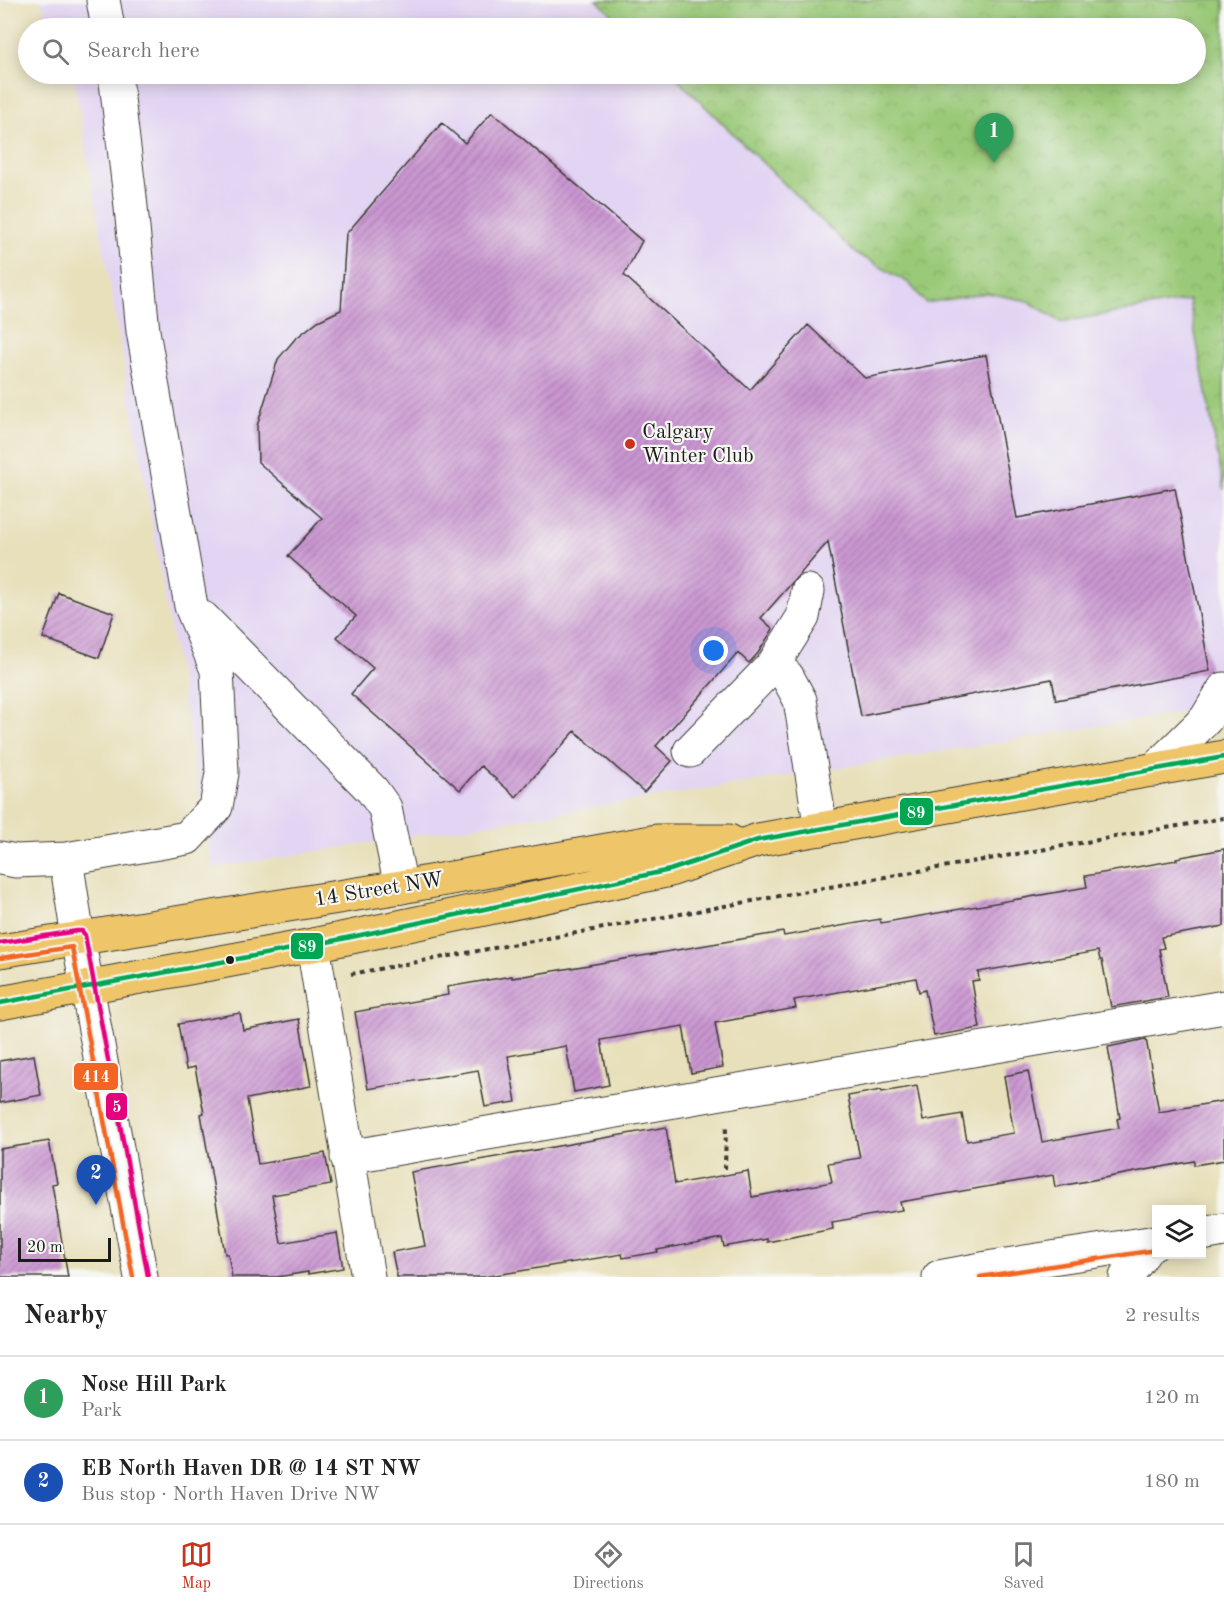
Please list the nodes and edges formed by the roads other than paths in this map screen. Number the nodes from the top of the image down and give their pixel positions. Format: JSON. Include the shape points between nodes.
{"nodes":[{"id":1,"x":103,"y":0,"type":"edge"},
{"id":2,"x":106,"y":18,"type":"edge"},
{"id":3,"x":116,"y":84,"type":"edge"},
{"id":4,"x":807,"y":591,"type":"dead end"},
{"id":5,"x":191,"y":606,"type":"junction"},
{"id":6,"x":773,"y":665,"type":"junction"},
{"id":7,"x":1224,"y":689,"type":"edge"},
{"id":8,"x":690,"y":751,"type":"dead end"},
{"id":9,"x":1224,"y":757,"type":"edge"},
{"id":10,"x":1154,"y":770,"type":"junction"},
{"id":11,"x":820,"y":829,"type":"junction"},
{"id":12,"x":758,"y":840,"type":"junction"},
{"id":13,"x":0,"y":858,"type":"edge"},
{"id":14,"x":66,"y":859,"type":"junction"},
{"id":15,"x":401,"y":887,"type":"junction"},
{"id":16,"x":78,"y":938,"type":"junction"},
{"id":17,"x":312,"y":945,"type":"junction"},
{"id":18,"x":0,"y":951,"type":"edge"},
{"id":19,"x":87,"y":986,"type":"junction"},
{"id":20,"x":0,"y":1003,"type":"edge"},
{"id":21,"x":1224,"y":1007,"type":"edge"},
{"id":22,"x":347,"y":1157,"type":"junction"},
{"id":23,"x":1224,"y":1230,"type":"edge"},
{"id":24,"x":1206,"y":1233,"type":"edge"},
{"id":25,"x":1152,"y":1243,"type":"edge"},
{"id":26,"x":1152,"y":1245,"type":"edge"},
{"id":27,"x":141,"y":1277,"type":"edge"},
{"id":28,"x":368,"y":1277,"type":"edge"},
{"id":29,"x":939,"y":1277,"type":"edge"},
{"id":30,"x":1126,"y":1277,"type":"edge"}],
"edges":[{"from":1,"to":2,"type":"street"},
{"from":3,"to":5,"type":"street","via":[[143,331]]},
{"from":4,"to":6,"type":"street","via":[[803,617]]},
{"from":5,"to":14,"type":"street","via":[[217,670],[222,773],[216,807],[187,838]]},
{"from":5,"to":15,"type":"street","via":[[372,790],[385,808]]},
{"from":6,"to":8,"type":"street"},
{"from":6,"to":11,"type":"street","via":[[787,676],[800,700]]},
{"from":7,"to":10,"type":"street","via":[[1206,719]]},
{"from":9,"to":10,"type":"main road","name":"14 Street NW"},
{"from":10,"to":11,"type":"main road","name":"14 Street NW"},
{"from":11,"to":12,"type":"main road","name":"14 Street NW"},
{"from":12,"to":15,"type":"main road","name":"14 Street NW","via":[[657,841]]},
{"from":12,"to":17,"type":"main road","name":"14 Street NW","via":[[670,870]]},
{"from":13,"to":14,"type":"street"},
{"from":14,"to":16,"type":"street"},
{"from":15,"to":16,"type":"main road","name":"14 Street NW"},
{"from":16,"to":18,"type":"main road","name":"14 Street NW"},
{"from":16,"to":19,"type":"street"},
{"from":17,"to":19,"type":"main road","name":"14 Street NW"},
{"from":17,"to":22,"type":"street"},
{"from":19,"to":20,"type":"main road","name":"14 Street NW"},
{"from":19,"to":27,"type":"street"},
{"from":21,"to":22,"type":"street"},
{"from":22,"to":28,"type":"street"},
{"from":23,"to":24,"type":"street"},
{"from":25,"to":29,"type":"street"},
{"from":26,"to":30,"type":"street"}]}
